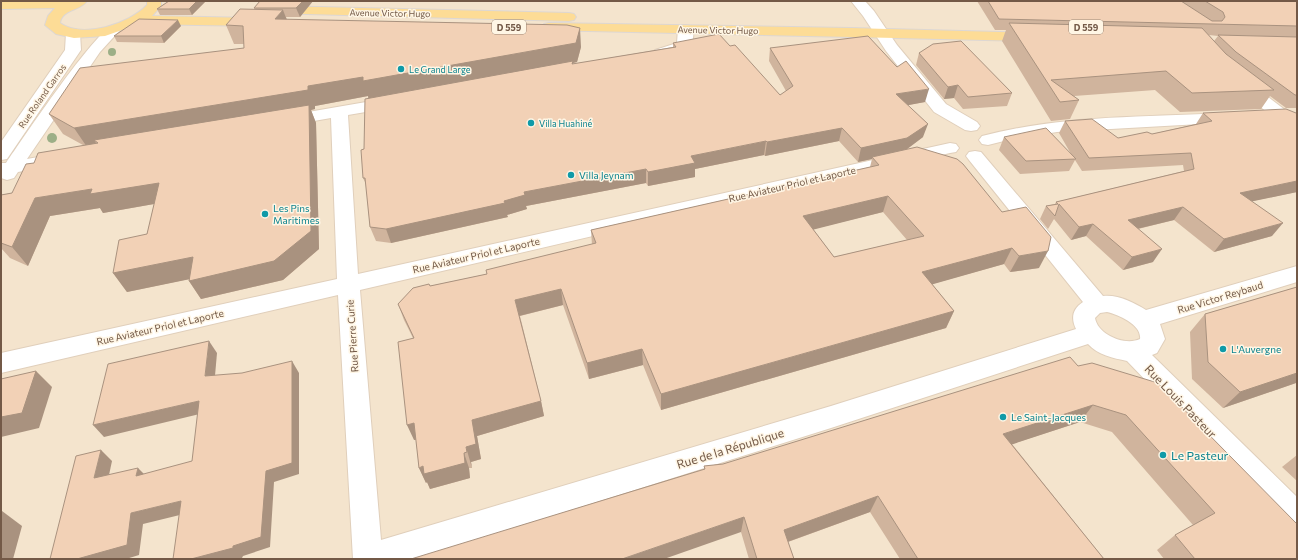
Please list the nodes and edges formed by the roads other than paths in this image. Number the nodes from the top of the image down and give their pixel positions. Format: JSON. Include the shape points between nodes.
{"nodes":[{"id":1,"x":80,"y":1,"type":"edge"},
{"id":2,"x":858,"y":1,"type":"edge"},
{"id":3,"x":157,"y":4,"type":"edge"},
{"id":4,"x":1,"y":5,"type":"edge"},
{"id":5,"x":187,"y":7,"type":"edge"},
{"id":6,"x":1,"y":16,"type":"edge"},
{"id":7,"x":53,"y":20,"type":"junction"},
{"id":8,"x":138,"y":20,"type":"junction"},
{"id":9,"x":114,"y":29,"type":"junction"},
{"id":10,"x":685,"y":29,"type":"junction"},
{"id":11,"x":877,"y":29,"type":"junction"},
{"id":12,"x":1042,"y":32,"type":"edge"},
{"id":13,"x":73,"y":33,"type":"junction"},
{"id":14,"x":648,"y":55,"type":"edge"},
{"id":15,"x":1232,"y":77,"type":"edge"},
{"id":16,"x":408,"y":99,"type":"edge"},
{"id":17,"x":940,"y":108,"type":"junction"},
{"id":18,"x":339,"y":112,"type":"junction"},
{"id":19,"x":1289,"y":115,"type":"edge"},
{"id":20,"x":268,"y":124,"type":"edge"},
{"id":21,"x":971,"y":126,"type":"junction"},
{"id":22,"x":1297,"y":127,"type":"edge"},
{"id":23,"x":949,"y":140,"type":"junction"},
{"id":24,"x":988,"y":140,"type":"junction"},
{"id":25,"x":1,"y":155,"type":"edge"},
{"id":26,"x":975,"y":156,"type":"junction"},
{"id":27,"x":72,"y":157,"type":"edge"},
{"id":28,"x":7,"y":168,"type":"edge"},
{"id":29,"x":1,"y":184,"type":"edge"},
{"id":30,"x":1297,"y":274,"type":"edge"},
{"id":31,"x":348,"y":284,"type":"junction"},
{"id":32,"x":1098,"y":305,"type":"junction"},
{"id":33,"x":1144,"y":320,"type":"junction"},
{"id":34,"x":1091,"y":334,"type":"junction"},
{"id":35,"x":1134,"y":352,"type":"junction"},
{"id":36,"x":1,"y":363,"type":"edge"},
{"id":37,"x":1297,"y":517,"type":"edge"},
{"id":38,"x":368,"y":559,"type":"edge"}],
"edges":[{"from":1,"to":4,"type":"main road","via":[[46,5]]},
{"from":1,"to":7,"type":"main road","via":[[62,10]]},
{"from":2,"to":11,"type":"street"},
{"from":3,"to":8,"type":"main road"},
{"from":5,"to":11,"type":"main road","name":"Avenue Victor Hugo","number":"D 559"},
{"from":6,"to":7,"type":"main road"},
{"from":7,"to":13,"type":"main road","via":[[52,25],[56,29]]},
{"from":8,"to":9,"type":"main road"},
{"from":8,"to":10,"type":"main road","name":"Avenue Victor Hugo","number":"D 559"},
{"from":9,"to":13,"type":"main road","via":[[86,34]]},
{"from":9,"to":28,"type":"street","name":"Rue Roland Garros","via":[[95,49]]},
{"from":10,"to":11,"type":"main road","name":"Avenue Victor Hugo","number":"D 559"},
{"from":10,"to":14,"type":"street","via":[[682,46],[671,51]]},
{"from":11,"to":12,"type":"main road","name":"Avenue Victor Hugo","number":"D 559"},
{"from":11,"to":17,"type":"street"},
{"from":13,"to":25,"type":"street","name":"Rue Roland Garros","via":[[73,50]]},
{"from":15,"to":19,"type":"street"},
{"from":16,"to":18,"type":"street"},
{"from":17,"to":21,"type":"street"},
{"from":17,"to":23,"type":"street"},
{"from":18,"to":20,"type":"street"},
{"from":18,"to":31,"type":"street","name":"Rue Pierre Curie"},
{"from":19,"to":22,"type":"street"},
{"from":19,"to":24,"type":"street","via":[[1077,125],[1039,129]]},
{"from":21,"to":23,"type":"street","via":[[955,128]]},
{"from":21,"to":24,"type":"street","via":[[982,131]]},
{"from":23,"to":26,"type":"street","via":[[960,155]]},
{"from":23,"to":31,"type":"street","name":"Rue Aviateur Priol et Laporte"},
{"from":24,"to":26,"type":"street","via":[[982,152]]},
{"from":26,"to":32,"type":"street"},
{"from":27,"to":28,"type":"street"},
{"from":28,"to":29,"type":"street","name":"Rue Roland Garros"},
{"from":30,"to":33,"type":"street","name":"Rue Victor Reybaud"},
{"from":31,"to":36,"type":"street","name":"Rue Aviateur Priol et Laporte"},
{"from":31,"to":38,"type":"street","name":"Rue Pierre Curie"},
{"from":32,"to":33,"type":"street","via":[[1126,309]]},
{"from":32,"to":34,"type":"street","via":[[1086,312],[1084,319]]},
{"from":33,"to":35,"type":"street","via":[[1153,335],[1152,341],[1149,347]]},
{"from":34,"to":35,"type":"street","via":[[1115,349]]},
{"from":34,"to":38,"type":"street","name":"Rue de la République"},
{"from":35,"to":37,"type":"street","name":"Rue Louis Pasteur"}]}
